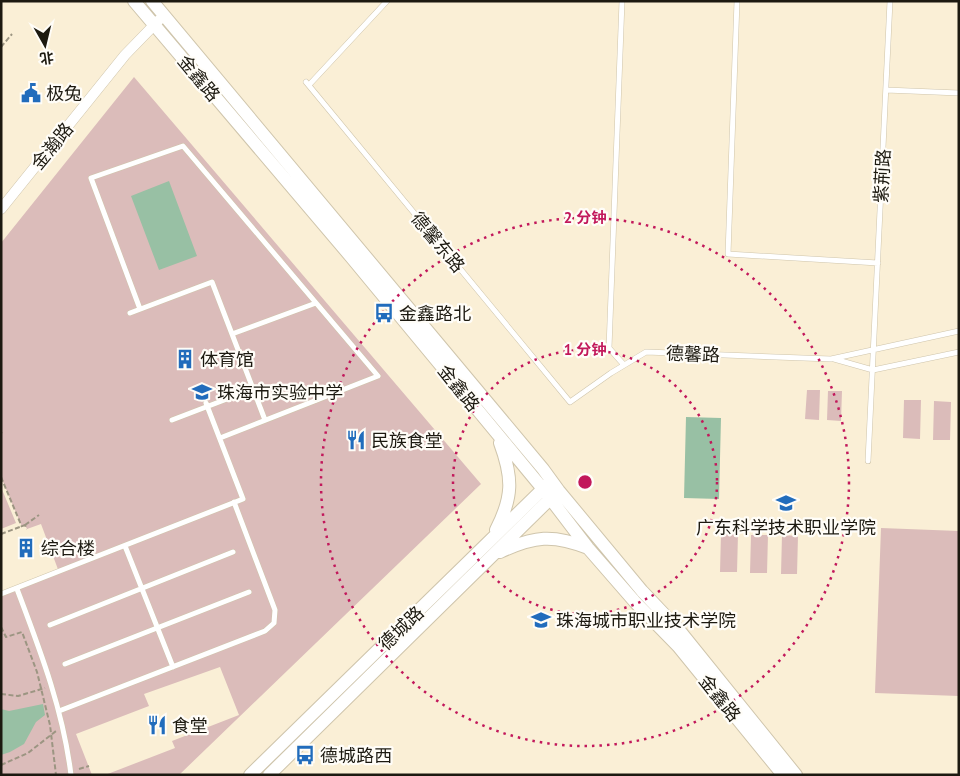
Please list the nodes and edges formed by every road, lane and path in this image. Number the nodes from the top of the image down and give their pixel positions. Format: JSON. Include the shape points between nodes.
{"nodes":[{"id":1,"x":134,"y":1,"type":"edge"},
{"id":2,"x":152,"y":1,"type":"edge"},
{"id":3,"x":388,"y":1,"type":"edge"},
{"id":4,"x":622,"y":1,"type":"edge"},
{"id":5,"x":737,"y":1,"type":"edge"},
{"id":6,"x":890,"y":1,"type":"edge"},
{"id":7,"x":159,"y":21,"type":"junction"},
{"id":8,"x":12,"y":34,"type":"dead end"},
{"id":9,"x":1,"y":48,"type":"edge"},
{"id":10,"x":886,"y":90,"type":"junction"},
{"id":11,"x":959,"y":93,"type":"edge"},
{"id":12,"x":1,"y":209,"type":"edge"},
{"id":13,"x":878,"y":262,"type":"junction"},
{"id":14,"x":316,"y":303,"type":"junction"},
{"id":15,"x":140,"y":308,"type":"junction"},
{"id":16,"x":130,"y":313,"type":"dead end"},
{"id":17,"x":959,"y":331,"type":"edge"},
{"id":18,"x":232,"y":334,"type":"junction"},
{"id":19,"x":874,"y":350,"type":"junction"},
{"id":20,"x":959,"y":352,"type":"edge"},
{"id":21,"x":831,"y":359,"type":"junction"},
{"id":22,"x":624,"y":365,"type":"junction"},
{"id":23,"x":873,"y":370,"type":"junction"},
{"id":24,"x":253,"y":390,"type":"junction"},
{"id":25,"x":570,"y":402,"type":"joint"},
{"id":26,"x":207,"y":405,"type":"junction"},
{"id":27,"x":172,"y":420,"type":"dead end"},
{"id":28,"x":265,"y":420,"type":"junction"},
{"id":29,"x":495,"y":432,"type":"junction"},
{"id":30,"x":220,"y":438,"type":"junction"},
{"id":31,"x":868,"y":461,"type":"dead end"},
{"id":32,"x":1,"y":476,"type":"edge"},
{"id":33,"x":551,"y":490,"type":"junction"},
{"id":34,"x":234,"y":502,"type":"junction"},
{"id":35,"x":39,"y":515,"type":"dead end"},
{"id":36,"x":25,"y":525,"type":"junction"},
{"id":37,"x":22,"y":526,"type":"junction"},
{"id":38,"x":27,"y":529,"type":"dead end"},
{"id":39,"x":1,"y":534,"type":"edge"},
{"id":40,"x":491,"y":539,"type":"junction"},
{"id":41,"x":125,"y":546,"type":"junction"},
{"id":42,"x":588,"y":548,"type":"junction"},
{"id":43,"x":233,"y":552,"type":"dead end"},
{"id":44,"x":491,"y":556,"type":"junction"},
{"id":45,"x":141,"y":588,"type":"junction"},
{"id":46,"x":17,"y":589,"type":"junction"},
{"id":47,"x":249,"y":592,"type":"dead end"},
{"id":48,"x":1,"y":594,"type":"edge"},
{"id":49,"x":50,"y":625,"type":"dead end"},
{"id":50,"x":1,"y":627,"type":"edge"},
{"id":51,"x":157,"y":628,"type":"junction"},
{"id":52,"x":65,"y":664,"type":"dead end"},
{"id":53,"x":173,"y":667,"type":"junction"},
{"id":54,"x":52,"y":686,"type":"junction"},
{"id":55,"x":41,"y":690,"type":"junction"},
{"id":56,"x":1,"y":694,"type":"edge"},
{"id":57,"x":60,"y":711,"type":"junction"},
{"id":58,"x":62,"y":723,"type":"junction"},
{"id":59,"x":52,"y":735,"type":"junction"},
{"id":60,"x":1,"y":765,"type":"edge"},
{"id":61,"x":56,"y":775,"type":"edge"},
{"id":62,"x":71,"y":775,"type":"edge"},
{"id":63,"x":250,"y":775,"type":"edge"},
{"id":64,"x":269,"y":775,"type":"edge"},
{"id":65,"x":784,"y":775,"type":"edge"},
{"id":66,"x":796,"y":775,"type":"edge"}],
"edges":[{"from":1,"to":7,"type":"street","name":"金鑫路"},
{"from":2,"to":7,"type":"street","name":"金鑫路"},
{"from":3,"to":25,"type":"lane","name":"德馨东路","via":[[307,84]]},
{"from":4,"to":22,"type":"lane","via":[[610,348]]},
{"from":5,"to":13,"type":"lane","via":[[728,254]]},
{"from":6,"to":10,"type":"lane","name":"紫荊路"},
{"from":7,"to":12,"type":"street","name":"金瀚路","via":[[125,55]]},
{"from":7,"to":29,"type":"street","name":"金鑫路"},
{"from":7,"to":33,"type":"street","name":"金鑫路","via":[[355,243]]},
{"from":8,"to":9,"type":"path"},
{"from":10,"to":11,"type":"lane"},
{"from":10,"to":13,"type":"lane","name":"紫荊路"},
{"from":13,"to":19,"type":"lane","name":"紫荊路"},
{"from":14,"to":15,"type":"lane","via":[[183,146],[91,178]]},
{"from":14,"to":18,"type":"lane"},
{"from":14,"to":28,"type":"lane","via":[[378,376]]},
{"from":15,"to":16,"type":"lane"},
{"from":15,"to":18,"type":"lane","via":[[212,282]]},
{"from":17,"to":19,"type":"lane","name":"德馨路"},
{"from":18,"to":24,"type":"lane"},
{"from":19,"to":21,"type":"lane","name":"德馨路"},
{"from":19,"to":23,"type":"lane","name":"紫荊路"},
{"from":20,"to":23,"type":"lane","name":"德馨路"},
{"from":21,"to":22,"type":"lane","name":"德馨路","via":[[646,352]]},
{"from":21,"to":23,"type":"lane","name":"德馨路"},
{"from":22,"to":25,"type":"lane","name":"德馨路"},
{"from":23,"to":31,"type":"lane","name":"紫荊路"},
{"from":24,"to":26,"type":"lane"},
{"from":24,"to":28,"type":"lane"},
{"from":26,"to":27,"type":"lane"},
{"from":26,"to":30,"type":"lane"},
{"from":28,"to":30,"type":"lane"},
{"from":29,"to":33,"type":"street","name":"金鑫路"},
{"from":29,"to":40,"type":"street","via":[[506,459],[511,486],[504,514]]},
{"from":30,"to":34,"type":"lane","via":[[243,499]]},
{"from":32,"to":37,"type":"path"},
{"from":33,"to":40,"type":"street","name":"德城路"},
{"from":33,"to":42,"type":"street","name":"金鑫路"},
{"from":33,"to":44,"type":"street","name":"德城路"},
{"from":33,"to":66,"type":"street","name":"金鑫路","via":[[679,630]]},
{"from":34,"to":41,"type":"lane"},
{"from":34,"to":53,"type":"lane","via":[[275,610],[274,623],[265,631]]},
{"from":35,"to":36,"type":"path"},
{"from":36,"to":37,"type":"path"},
{"from":36,"to":38,"type":"path"},
{"from":37,"to":39,"type":"path"},
{"from":40,"to":63,"type":"street","name":"德城路"},
{"from":41,"to":45,"type":"lane"},
{"from":41,"to":46,"type":"lane"},
{"from":42,"to":44,"type":"street","via":[[545,538],[528,540]]},
{"from":42,"to":65,"type":"street","name":"金鑫路","via":[[678,646]]},
{"from":43,"to":45,"type":"lane"},
{"from":44,"to":64,"type":"street","name":"德城路"},
{"from":45,"to":49,"type":"lane"},
{"from":45,"to":51,"type":"lane"},
{"from":46,"to":48,"type":"lane"},
{"from":46,"to":54,"type":"lane"},
{"from":47,"to":51,"type":"lane"},
{"from":50,"to":55,"type":"path","via":[[6,637],[22,632]]},
{"from":51,"to":52,"type":"lane"},
{"from":51,"to":53,"type":"lane"},
{"from":53,"to":57,"type":"lane"},
{"from":54,"to":55,"type":"path"},
{"from":54,"to":57,"type":"lane"},
{"from":55,"to":56,"type":"path","via":[[18,696]]},
{"from":55,"to":59,"type":"path"},
{"from":57,"to":58,"type":"lane"},
{"from":58,"to":59,"type":"path"},
{"from":58,"to":62,"type":"lane"},
{"from":59,"to":60,"type":"path","via":[[28,753]]},
{"from":59,"to":61,"type":"path"}]}
